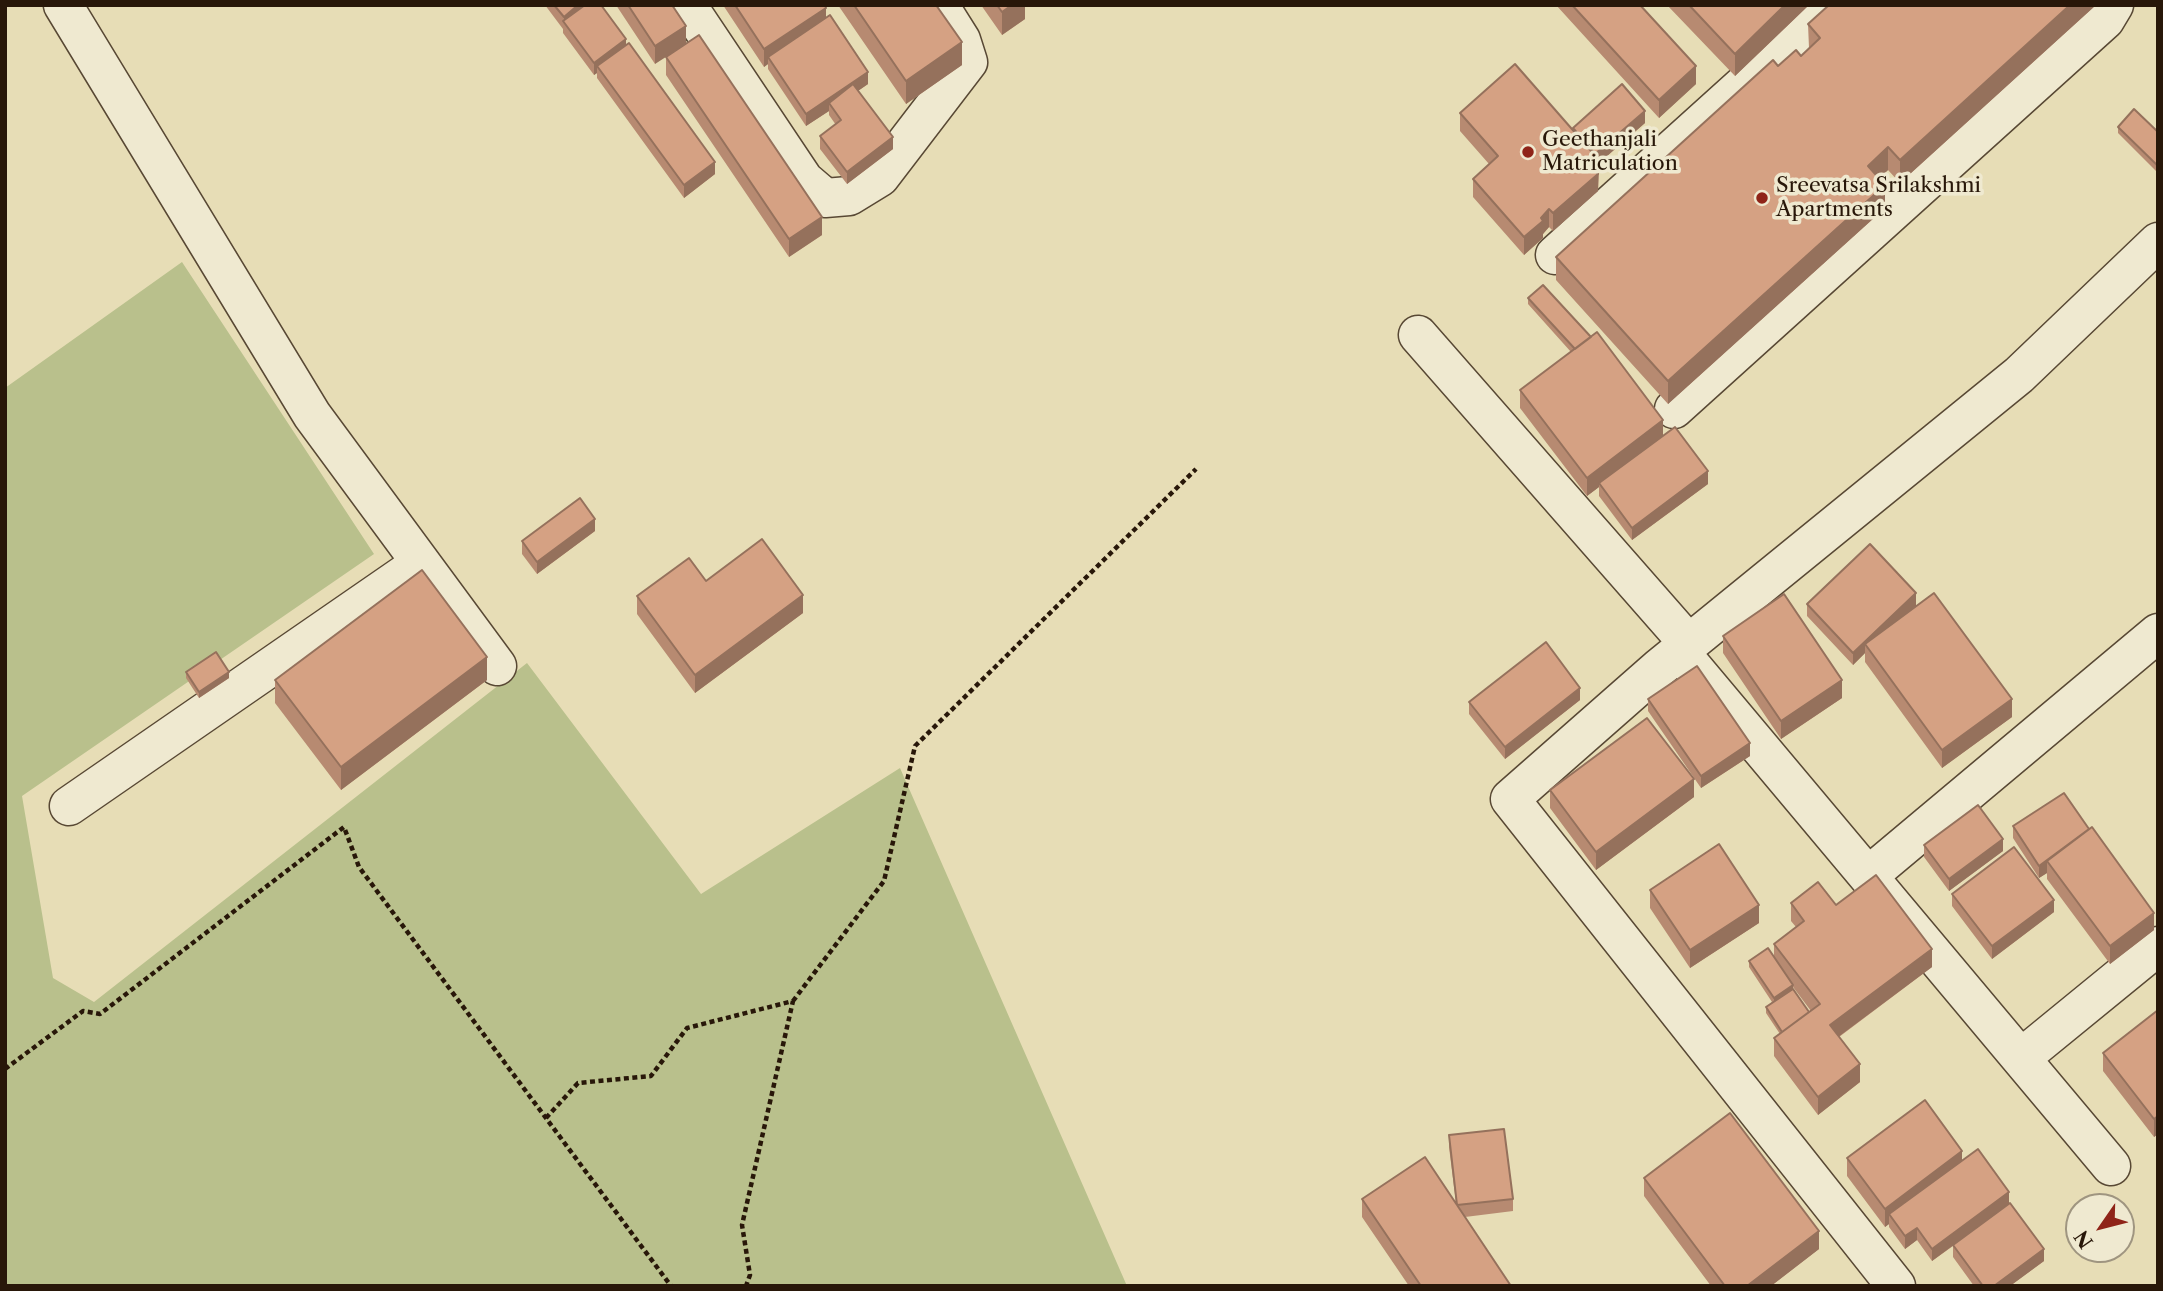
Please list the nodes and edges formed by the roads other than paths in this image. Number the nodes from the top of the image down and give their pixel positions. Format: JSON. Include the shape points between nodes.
{"nodes":[{"id":1,"x":63,"y":5,"type":"edge"},
{"id":2,"x":687,"y":5,"type":"edge"},
{"id":3,"x":939,"y":5,"type":"edge"},
{"id":4,"x":1832,"y":5,"type":"edge"},
{"id":5,"x":2114,"y":5,"type":"edge"},
{"id":6,"x":2158,"y":242,"type":"edge"},
{"id":7,"x":1555,"y":255,"type":"edge"},
{"id":8,"x":1418,"y":335,"type":"dead end"},
{"id":9,"x":1674,"y":409,"type":"edge"},
{"id":10,"x":421,"y":563,"type":"junction"},
{"id":11,"x":2158,"y":633,"type":"edge"},
{"id":12,"x":1684,"y":648,"type":"junction"},
{"id":13,"x":497,"y":666,"type":"dead end"},
{"id":14,"x":69,"y":806,"type":"dead end"},
{"id":15,"x":1868,"y":876,"type":"junction"},
{"id":16,"x":2158,"y":946,"type":"edge"},
{"id":17,"x":2021,"y":1058,"type":"junction"},
{"id":18,"x":2111,"y":1166,"type":"dead end"},
{"id":19,"x":1896,"y":1286,"type":"edge"}],
"edges":[{"from":1,"to":10,"type":"street","via":[[312,415]]},
{"from":2,"to":3,"type":"street","via":[[804,180],[825,198],[849,196],[880,177],[968,61]]},
{"from":4,"to":7,"type":"street"},
{"from":5,"to":9,"type":"street","via":[[2105,20]]},
{"from":6,"to":12,"type":"street","via":[[2019,375]]},
{"from":8,"to":12,"type":"street"},
{"from":10,"to":13,"type":"street"},
{"from":10,"to":14,"type":"street"},
{"from":11,"to":15,"type":"street"},
{"from":12,"to":15,"type":"street"},
{"from":12,"to":19,"type":"street","via":[[1510,799]]},
{"from":15,"to":17,"type":"street"},
{"from":16,"to":17,"type":"street"},
{"from":17,"to":18,"type":"street"}]}
